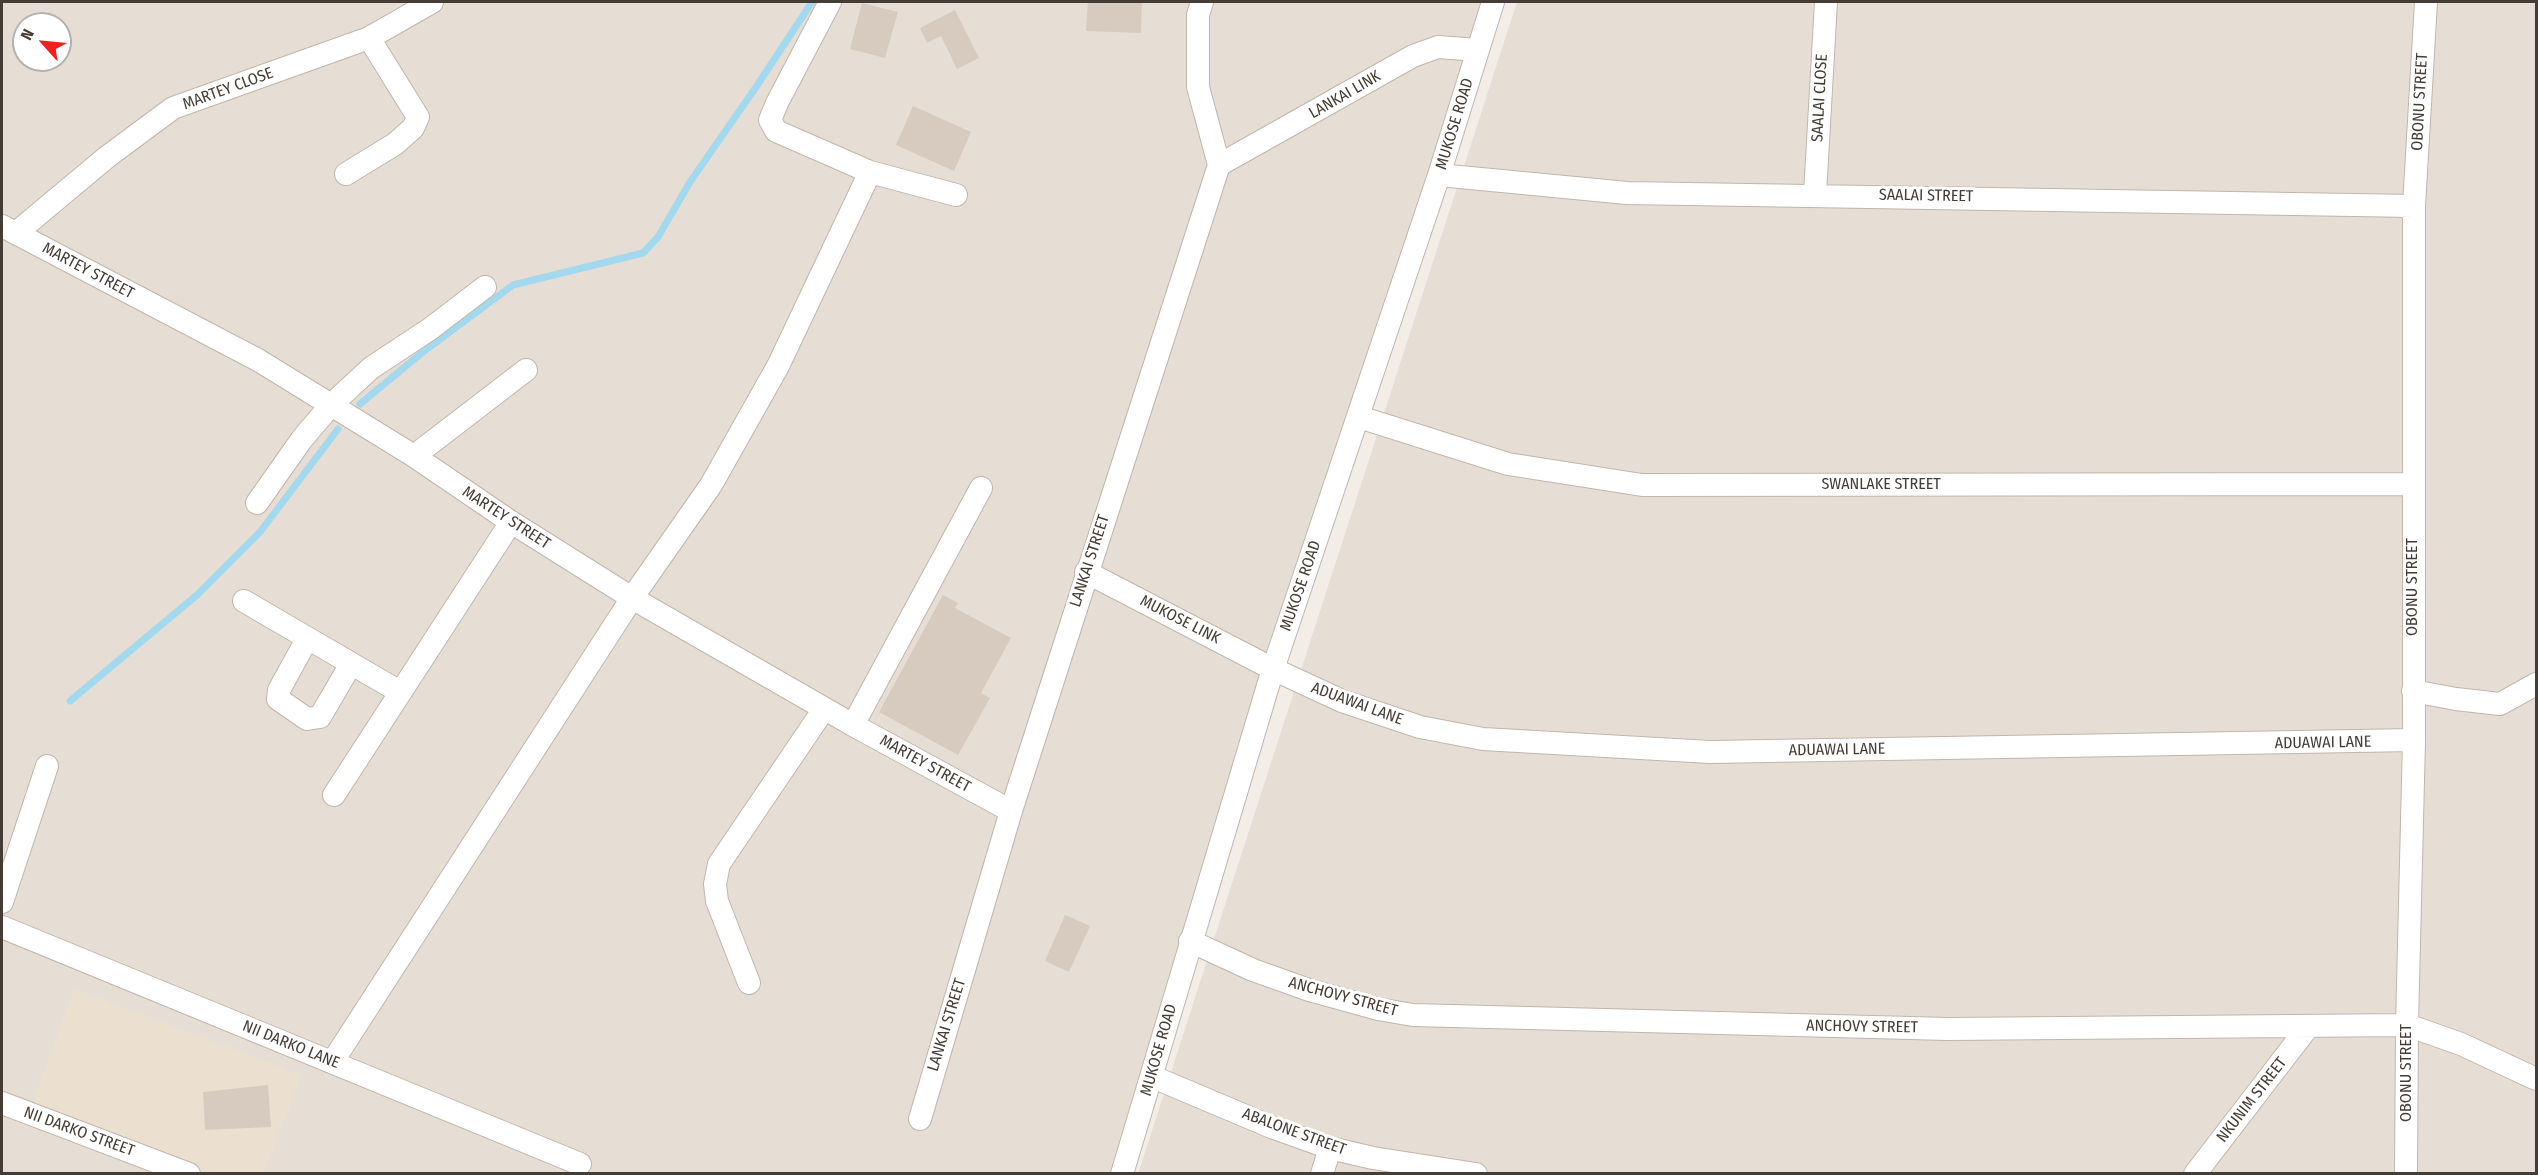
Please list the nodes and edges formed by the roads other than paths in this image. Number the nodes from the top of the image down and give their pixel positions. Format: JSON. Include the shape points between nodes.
{"nodes":[{"id":1,"x":432,"y":2,"type":"edge"},
{"id":2,"x":830,"y":2,"type":"edge"},
{"id":3,"x":1202,"y":2,"type":"edge"},
{"id":4,"x":1493,"y":2,"type":"edge"},
{"id":5,"x":1826,"y":2,"type":"edge"},
{"id":6,"x":2426,"y":2,"type":"edge"},
{"id":7,"x":369,"y":38,"type":"junction"},
{"id":8,"x":1478,"y":50,"type":"junction"},
{"id":9,"x":1219,"y":165,"type":"junction"},
{"id":10,"x":870,"y":172,"type":"junction"},
{"id":11,"x":346,"y":174,"type":"dead end"},
{"id":12,"x":1439,"y":175,"type":"junction"},
{"id":13,"x":1815,"y":194,"type":"junction"},
{"id":14,"x":956,"y":195,"type":"dead end"},
{"id":15,"x":2414,"y":206,"type":"junction"},
{"id":16,"x":9,"y":229,"type":"edge"},
{"id":17,"x":485,"y":287,"type":"dead end"},
{"id":18,"x":526,"y":370,"type":"dead end"},
{"id":19,"x":331,"y":405,"type":"junction"},
{"id":20,"x":1359,"y":417,"type":"junction"},
{"id":21,"x":414,"y":456,"type":"junction"},
{"id":22,"x":2412,"y":484,"type":"junction"},
{"id":23,"x":981,"y":488,"type":"dead end"},
{"id":24,"x":257,"y":503,"type":"dead end"},
{"id":25,"x":511,"y":522,"type":"junction"},
{"id":26,"x":1086,"y":572,"type":"junction"},
{"id":27,"x":632,"y":598,"type":"junction"},
{"id":28,"x":244,"y":601,"type":"dead end"},
{"id":29,"x":307,"y":639,"type":"junction"},
{"id":30,"x":351,"y":664,"type":"junction"},
{"id":31,"x":1273,"y":669,"type":"junction"},
{"id":32,"x":2536,"y":684,"type":"edge"},
{"id":33,"x":2413,"y":691,"type":"junction"},
{"id":34,"x":400,"y":692,"type":"junction"},
{"id":35,"x":824,"y":709,"type":"junction"},
{"id":36,"x":853,"y":725,"type":"junction"},
{"id":37,"x":2414,"y":740,"type":"junction"},
{"id":38,"x":47,"y":766,"type":"dead end"},
{"id":39,"x":334,"y":795,"type":"dead end"},
{"id":40,"x":1011,"y":811,"type":"junction"},
{"id":41,"x":2,"y":902,"type":"edge"},
{"id":42,"x":2,"y":927,"type":"edge"},
{"id":43,"x":1190,"y":941,"type":"junction"},
{"id":44,"x":749,"y":983,"type":"dead end"},
{"id":45,"x":2407,"y":1025,"type":"junction"},
{"id":46,"x":2308,"y":1027,"type":"junction"},
{"id":47,"x":333,"y":1061,"type":"junction"},
{"id":48,"x":1153,"y":1077,"type":"junction"},
{"id":49,"x":2536,"y":1079,"type":"edge"},
{"id":50,"x":2,"y":1103,"type":"edge"},
{"id":51,"x":920,"y":1119,"type":"dead end"},
{"id":52,"x":1330,"y":1148,"type":"junction"},
{"id":53,"x":580,"y":1164,"type":"dead end"},
{"id":54,"x":189,"y":1173,"type":"edge"},
{"id":55,"x":1122,"y":1173,"type":"edge"},
{"id":56,"x":1322,"y":1173,"type":"edge"},
{"id":57,"x":1476,"y":1173,"type":"edge"},
{"id":58,"x":2195,"y":1173,"type":"edge"},
{"id":59,"x":2406,"y":1173,"type":"edge"}],
"edges":[{"from":1,"to":7,"type":"street","name":"MARTEY CLOSE"},
{"from":2,"to":10,"type":"street","via":[[770,120],[776,130]]},
{"from":3,"to":9,"type":"street","via":[[1198,15],[1198,87]]},
{"from":4,"to":8,"type":"street","name":"MUKOSE ROAD"},
{"from":5,"to":13,"type":"street","name":"SAALAI CLOSE"},
{"from":6,"to":15,"type":"street","name":"OBONU STREET"},
{"from":7,"to":11,"type":"street","via":[[418,117],[413,128],[395,144]]},
{"from":7,"to":16,"type":"street","name":"MARTEY CLOSE","via":[[173,108]]},
{"from":8,"to":9,"type":"street","name":"LANKAI LINK","via":[[1438,47],[1413,56]]},
{"from":8,"to":12,"type":"street","name":"MUKOSE ROAD"},
{"from":9,"to":26,"type":"street","name":"LANKAI STREET"},
{"from":10,"to":14,"type":"street"},
{"from":10,"to":27,"type":"street","via":[[778,366],[711,484]]},
{"from":12,"to":13,"type":"street","name":"SAALAI STREET","via":[[1627,193]]},
{"from":12,"to":20,"type":"street","name":"MUKOSE ROAD"},
{"from":13,"to":15,"type":"street","name":"SAALAI STREET"},
{"from":15,"to":22,"type":"street","name":"OBONU STREET"},
{"from":16,"to":19,"type":"street","name":"MARTEY STREET","via":[[258,360]]},
{"from":17,"to":19,"type":"street","via":[[371,368]]},
{"from":18,"to":21,"type":"street"},
{"from":19,"to":21,"type":"street","name":"MARTEY STREET"},
{"from":19,"to":24,"type":"street"},
{"from":20,"to":22,"type":"street","name":"SWANLAKE STREET","via":[[1508,464],[1642,485]]},
{"from":20,"to":31,"type":"street","name":"MUKOSE ROAD"},
{"from":21,"to":25,"type":"street","name":"MARTEY STREET"},
{"from":22,"to":33,"type":"street","name":"OBONU STREET"},
{"from":23,"to":36,"type":"street"},
{"from":25,"to":27,"type":"street","name":"MARTEY STREET"},
{"from":25,"to":34,"type":"street"},
{"from":26,"to":31,"type":"street","name":"MUKOSE LINK"},
{"from":26,"to":40,"type":"street","name":"LANKAI STREET"},
{"from":27,"to":35,"type":"street","name":"MARTEY STREET"},
{"from":27,"to":47,"type":"street"},
{"from":28,"to":29,"type":"street"},
{"from":29,"to":30,"type":"street"},
{"from":29,"to":30,"type":"street","via":[[279,690],[278,699],[307,719],[320,717]]},
{"from":30,"to":34,"type":"street"},
{"from":31,"to":37,"type":"street","name":"ADUAWAI LANE","via":[[1384,716],[1483,739],[1710,752]]},
{"from":31,"to":43,"type":"street","name":"MUKOSE ROAD"},
{"from":32,"to":33,"type":"street","via":[[2500,704]]},
{"from":33,"to":37,"type":"street","name":"OBONU STREET"},
{"from":34,"to":39,"type":"street"},
{"from":35,"to":36,"type":"street","name":"MARTEY STREET"},
{"from":35,"to":44,"type":"street","via":[[719,864],[717,901]]},
{"from":36,"to":40,"type":"street","name":"MARTEY STREET"},
{"from":37,"to":45,"type":"street","name":"OBONU STREET"},
{"from":38,"to":41,"type":"street"},
{"from":40,"to":51,"type":"street","name":"LANKAI STREET"},
{"from":42,"to":47,"type":"street","name":"NII DARKO LANE"},
{"from":43,"to":46,"type":"street","name":"ANCHOVY STREET","via":[[1309,990],[1413,1015],[1948,1029]]},
{"from":43,"to":48,"type":"street","name":"MUKOSE ROAD"},
{"from":45,"to":46,"type":"street","name":"ANCHOVY STREET"},
{"from":45,"to":49,"type":"street","name":"ANCHOVY STREET","via":[[2461,1044]]},
{"from":45,"to":59,"type":"street","name":"OBONU STREET"},
{"from":46,"to":58,"type":"street","name":"NKUNIM STREET"},
{"from":47,"to":53,"type":"street","name":"NII DARKO LANE"},
{"from":48,"to":52,"type":"street","name":"ABALONE STREET"},
{"from":48,"to":55,"type":"street","name":"MUKOSE ROAD"},
{"from":50,"to":54,"type":"street","name":"NII DARKO STREET"},
{"from":52,"to":56,"type":"street"},
{"from":52,"to":57,"type":"street","name":"ABALONE STREET"}]}
